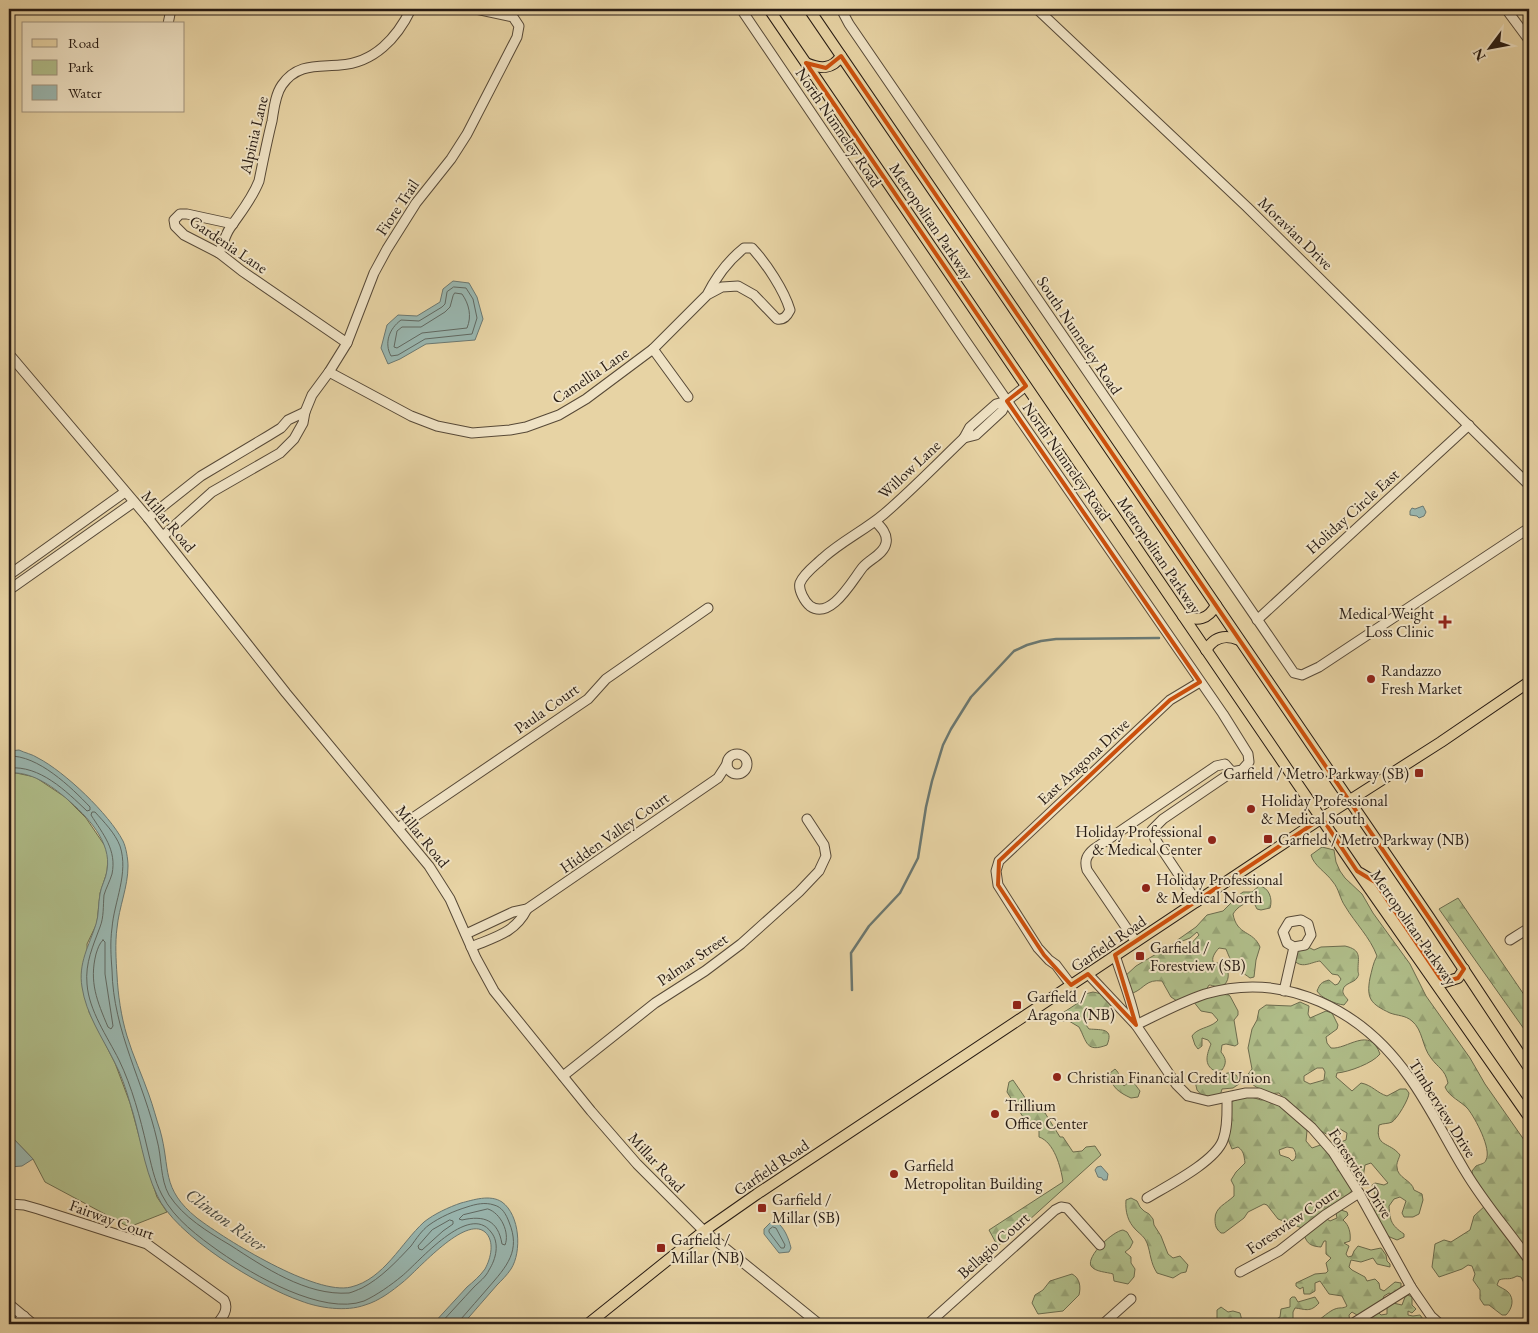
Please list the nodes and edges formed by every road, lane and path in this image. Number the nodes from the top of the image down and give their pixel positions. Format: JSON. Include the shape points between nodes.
{"nodes":[{"id":1,"x":171,"y":9,"type":"edge"},
{"id":2,"x":411,"y":9,"type":"edge"},
{"id":3,"x":476,"y":9,"type":"edge"},
{"id":4,"x":741,"y":9,"type":"edge"},
{"id":5,"x":769,"y":9,"type":"edge"},
{"id":6,"x":809,"y":9,"type":"edge"},
{"id":7,"x":841,"y":9,"type":"edge"},
{"id":8,"x":1037,"y":9,"type":"edge"},
{"id":9,"x":1506,"y":9,"type":"edge"},
{"id":10,"x":168,"y":22,"type":"edge"},
{"id":11,"x":1529,"y":40,"type":"edge"},
{"id":12,"x":841,"y":56,"type":"junction"},
{"id":13,"x":806,"y":63,"type":"junction"},
{"id":14,"x":233,"y":224,"type":"junction"},
{"id":15,"x":219,"y":253,"type":"junction"},
{"id":16,"x":707,"y":295,"type":"junction"},
{"id":17,"x":347,"y":343,"type":"junction"},
{"id":18,"x":653,"y":349,"type":"junction"},
{"id":19,"x":9,"y":354,"type":"edge"},
{"id":20,"x":329,"y":372,"type":"junction"},
{"id":21,"x":1026,"y":386,"type":"junction"},
{"id":22,"x":688,"y":397,"type":"dead end"},
{"id":23,"x":1007,"y":401,"type":"junction"},
{"id":24,"x":305,"y":412,"type":"junction"},
{"id":25,"x":1469,"y":425,"type":"junction"},
{"id":26,"x":1529,"y":484,"type":"edge"},
{"id":27,"x":125,"y":492,"type":"junction"},
{"id":28,"x":134,"y":502,"type":"junction"},
{"id":29,"x":148,"y":518,"type":"junction"},
{"id":30,"x":874,"y":521,"type":"junction"},
{"id":31,"x":1529,"y":528,"type":"edge"},
{"id":32,"x":163,"y":536,"type":"junction"},
{"id":33,"x":50,"y":546,"type":"junction"},
{"id":34,"x":57,"y":556,"type":"junction"},
{"id":35,"x":9,"y":575,"type":"edge"},
{"id":36,"x":9,"y":590,"type":"edge"},
{"id":37,"x":1216,"y":605,"type":"junction"},
{"id":38,"x":708,"y":608,"type":"dead end"},
{"id":39,"x":1183,"y":616,"type":"junction"},
{"id":40,"x":1257,"y":620,"type":"junction"},
{"id":41,"x":1240,"y":640,"type":"junction"},
{"id":42,"x":1206,"y":650,"type":"junction"},
{"id":43,"x":1200,"y":682,"type":"junction"},
{"id":44,"x":1529,"y":682,"type":"edge"},
{"id":45,"x":727,"y":764,"type":"junction"},
{"id":46,"x":1232,"y":772,"type":"junction"},
{"id":47,"x":735,"y":774,"type":"junction"},
{"id":48,"x":718,"y":778,"type":"junction"},
{"id":49,"x":1350,"y":800,"type":"junction"},
{"id":50,"x":1322,"y":818,"type":"junction"},
{"id":51,"x":807,"y":819,"type":"dead end"},
{"id":52,"x":398,"y":828,"type":"junction"},
{"id":53,"x":1357,"y":871,"type":"junction"},
{"id":54,"x":1198,"y":902,"type":"junction"},
{"id":55,"x":527,"y":909,"type":"junction"},
{"id":56,"x":490,"y":923,"type":"junction"},
{"id":57,"x":1529,"y":928,"type":"edge"},
{"id":58,"x":466,"y":934,"type":"junction"},
{"id":59,"x":496,"y":936,"type":"junction"},
{"id":60,"x":1510,"y":940,"type":"dead end"},
{"id":61,"x":1136,"y":942,"type":"junction"},
{"id":62,"x":471,"y":947,"type":"junction"},
{"id":63,"x":1294,"y":947,"type":"dead end"},
{"id":64,"x":1116,"y":955,"type":"junction"},
{"id":65,"x":1464,"y":969,"type":"junction"},
{"id":66,"x":1088,"y":974,"type":"junction"},
{"id":67,"x":1071,"y":985,"type":"junction"},
{"id":68,"x":1284,"y":991,"type":"junction"},
{"id":69,"x":1136,"y":1025,"type":"junction"},
{"id":70,"x":1529,"y":1068,"type":"edge"},
{"id":71,"x":563,"y":1076,"type":"junction"},
{"id":72,"x":1227,"y":1098,"type":"junction"},
{"id":73,"x":1529,"y":1118,"type":"edge"},
{"id":74,"x":1359,"y":1193,"type":"junction"},
{"id":75,"x":1147,"y":1198,"type":"dead end"},
{"id":76,"x":9,"y":1204,"type":"edge"},
{"id":77,"x":704,"y":1231,"type":"junction"},
{"id":78,"x":1100,"y":1245,"type":"dead end"},
{"id":79,"x":1529,"y":1260,"type":"edge"},
{"id":80,"x":1240,"y":1272,"type":"dead end"},
{"id":81,"x":1411,"y":1287,"type":"junction"},
{"id":82,"x":1131,"y":1299,"type":"dead end"},
{"id":83,"x":9,"y":1304,"type":"edge"},
{"id":84,"x":24,"y":1316,"type":"junction"},
{"id":85,"x":16,"y":1324,"type":"edge"},
{"id":86,"x":33,"y":1324,"type":"edge"},
{"id":87,"x":217,"y":1324,"type":"edge"},
{"id":88,"x":588,"y":1324,"type":"edge"},
{"id":89,"x":819,"y":1324,"type":"edge"},
{"id":90,"x":928,"y":1324,"type":"edge"},
{"id":91,"x":1103,"y":1324,"type":"edge"},
{"id":92,"x":1352,"y":1324,"type":"edge"},
{"id":93,"x":1440,"y":1324,"type":"edge"}],
"edges":[{"from":1,"to":10,"type":"street"},
{"from":2,"to":14,"type":"street","name":"Alpinia Lane","via":[[393,39],[371,56],[341,65],[303,67],[285,81],[277,96],[259,181]]},
{"from":3,"to":17,"type":"street","name":"Fiore Trail","via":[[513,17],[518,22],[517,37],[467,134],[387,249],[374,273]]},
{"from":4,"to":23,"type":"street","name":"North Nunneley Road"},
{"from":5,"to":13,"type":"main road","name":"Metropolitan Parkway"},
{"from":6,"to":12,"type":"main road","name":"Metropolitan Parkway"},
{"from":7,"to":40,"type":"street","name":"South Nunneley Road"},
{"from":8,"to":25,"type":"street","name":"Moravian Drive","via":[[1248,207]]},
{"from":9,"to":11,"type":"street"},
{"from":12,"to":13,"type":"main road","via":[[826,68]]},
{"from":12,"to":37,"type":"main road","name":"Metropolitan Parkway"},
{"from":13,"to":21,"type":"main road","name":"Metropolitan Parkway"},
{"from":14,"to":15,"type":"street","name":"Alpinia Lane"},
{"from":14,"to":15,"type":"street","name":"Gardenia Lane","via":[[187,214],[180,214],[174,220],[184,235]]},
{"from":15,"to":17,"type":"street","name":"Gardenia Lane"},
{"from":16,"to":16,"type":"street","name":"Camellia Lane","via":[[715,279],[738,252],[752,248],[790,310],[787,317],[776,319],[754,295],[738,286],[722,287]]},
{"from":16,"to":18,"type":"street","name":"Camellia Lane"},
{"from":17,"to":20,"type":"street","name":"Fiore Trail"},
{"from":18,"to":20,"type":"street","name":"Camellia Lane","via":[[572,408],[526,427],[483,433],[458,431],[410,416]]},
{"from":18,"to":22,"type":"street"},
{"from":19,"to":27,"type":"street","name":"Millar Road"},
{"from":20,"to":24,"type":"street","name":"Fiore Trail"},
{"from":21,"to":23,"type":"street","name":"Willow Lane"},
{"from":21,"to":39,"type":"main road","name":"Metropolitan Parkway"},
{"from":23,"to":30,"type":"street","name":"Willow Lane","via":[[996,404],[970,427],[964,438]]},
{"from":23,"to":43,"type":"street","name":"North Nunneley Road"},
{"from":24,"to":29,"type":"street","via":[[201,476]]},
{"from":24,"to":32,"type":"street","name":"Fiore Trail","via":[[294,439],[280,453],[212,492]]},
{"from":25,"to":26,"type":"street","name":"Moravian Drive"},
{"from":25,"to":40,"type":"street","name":"Holiday Circle East"},
{"from":27,"to":28,"type":"street","name":"Millar Road"},
{"from":27,"to":33,"type":"street"},
{"from":28,"to":29,"type":"street","name":"Millar Road"},
{"from":28,"to":34,"type":"street"},
{"from":29,"to":32,"type":"street","name":"Millar Road"},
{"from":30,"to":30,"type":"street","name":"Willow Lane","via":[[834,548],[806,574],[800,588],[809,605],[815,609],[828,607],[840,599],[864,566],[884,550],[886,535]]},
{"from":31,"to":40,"type":"street","name":"South Nunneley Road","via":[[1306,674],[1297,675],[1290,670]]},
{"from":32,"to":52,"type":"street","name":"Millar Road","via":[[286,693]]},
{"from":33,"to":34,"type":"street"},
{"from":33,"to":35,"type":"street"},
{"from":34,"to":36,"type":"street"},
{"from":37,"to":39,"type":"main road","via":[[1211,614],[1203,618]]},
{"from":37,"to":41,"type":"main road","name":"Metropolitan Parkway"},
{"from":38,"to":52,"type":"street","name":"Paula Court","via":[[606,679],[588,699]]},
{"from":39,"to":42,"type":"main road","name":"Metropolitan Parkway"},
{"from":41,"to":42,"type":"main road","via":[[1228,636],[1218,638]]},
{"from":41,"to":49,"type":"main road","name":"Metropolitan Parkway"},
{"from":42,"to":50,"type":"main road","name":"Metropolitan Parkway"},
{"from":43,"to":46,"type":"street","name":"North Nunneley Road","via":[[1248,754],[1249,762],[1242,770]]},
{"from":43,"to":67,"type":"street","name":"East Aragona Drive","via":[[1170,700],[999,862],[996,871],[998,885],[1038,948]]},
{"from":44,"to":49,"type":"main road","name":"Garfield Road"},
{"from":45,"to":47,"type":"street"},
{"from":45,"to":47,"type":"street","via":[[735,754],[746,760],[744,772]]},
{"from":45,"to":48,"type":"street","name":"Hidden Valley Court"},
{"from":46,"to":54,"type":"street","name":"North Nunneley Road","via":[[1152,830]]},
{"from":46,"to":61,"type":"street","via":[[1225,764],[1216,766],[1094,849],[1086,860],[1087,870]]},
{"from":47,"to":48,"type":"street","name":"Hidden Valley Court"},
{"from":48,"to":55,"type":"street","name":"Hidden Valley Court"},
{"from":49,"to":50,"type":"main road","name":"Garfield Road"},
{"from":49,"to":65,"type":"main road","name":"Metropolitan Parkway"},
{"from":50,"to":53,"type":"main road","name":"Metropolitan Parkway"},
{"from":50,"to":54,"type":"main road","name":"Garfield Road"},
{"from":51,"to":71,"type":"street","name":"Palmar Street","via":[[824,846],[826,856],[819,871],[741,944],[655,1003]]},
{"from":52,"to":58,"type":"street","name":"Millar Road","via":[[440,882]]},
{"from":53,"to":65,"type":"main road","via":[[1375,882],[1440,978],[1446,982],[1453,980]]},
{"from":53,"to":73,"type":"main road","name":"Metropolitan Parkway"},
{"from":54,"to":61,"type":"main road","name":"Garfield Road"},
{"from":55,"to":56,"type":"street","name":"Hidden Valley Court"},
{"from":55,"to":59,"type":"street","name":"Hidden Valley Court","via":[[515,927]]},
{"from":56,"to":58,"type":"street","name":"Hidden Valley Court"},
{"from":56,"to":59,"type":"street"},
{"from":57,"to":60,"type":"street"},
{"from":58,"to":62,"type":"street","name":"Millar Road"},
{"from":59,"to":62,"type":"street","name":"Hidden Valley Court"},
{"from":61,"to":64,"type":"main road","name":"Garfield Road"},
{"from":62,"to":71,"type":"street","name":"Millar Road","via":[[494,991]]},
{"from":63,"to":68,"type":"street"},
{"from":64,"to":66,"type":"main road","name":"Garfield Road"},
{"from":64,"to":69,"type":"street","name":"Forestview Drive"},
{"from":65,"to":70,"type":"main road","name":"Metropolitan Parkway"},
{"from":66,"to":67,"type":"main road","name":"Garfield Road"},
{"from":66,"to":69,"type":"street","name":"Forestview Drive"},
{"from":67,"to":77,"type":"main road","name":"Garfield Road"},
{"from":68,"to":69,"type":"street","name":"Timberview Drive","via":[[1253,987],[1207,994]]},
{"from":68,"to":79,"type":"street","name":"Timberview Drive","via":[[1336,1009],[1383,1044],[1410,1077],[1492,1213]]},
{"from":69,"to":72,"type":"street","name":"Forestview Drive","via":[[1183,1092],[1200,1100]]},
{"from":71,"to":77,"type":"street","name":"Millar Road","via":[[636,1164]]},
{"from":72,"to":74,"type":"street","name":"Forestview Drive","via":[[1259,1093],[1282,1102],[1322,1139]]},
{"from":72,"to":75,"type":"street","via":[[1224,1139],[1219,1148],[1207,1160]]},
{"from":74,"to":80,"type":"street","name":"Forestview Court","via":[[1279,1251]]},
{"from":74,"to":81,"type":"street","name":"Forestview Drive"},
{"from":76,"to":87,"type":"street","name":"Fairway Court","via":[[38,1209],[147,1244],[224,1300],[226,1311]]},
{"from":77,"to":88,"type":"main road","name":"Garfield Road"},
{"from":77,"to":89,"type":"street","name":"Millar Road"},
{"from":78,"to":90,"type":"street","name":"Bellagio Court","via":[[1067,1208],[1061,1207]]},
{"from":81,"to":92,"type":"street"},
{"from":81,"to":93,"type":"street","name":"Forestview Drive"},
{"from":82,"to":91,"type":"street"},
{"from":83,"to":84,"type":"street"},
{"from":84,"to":85,"type":"street"},
{"from":84,"to":86,"type":"street"}]}
